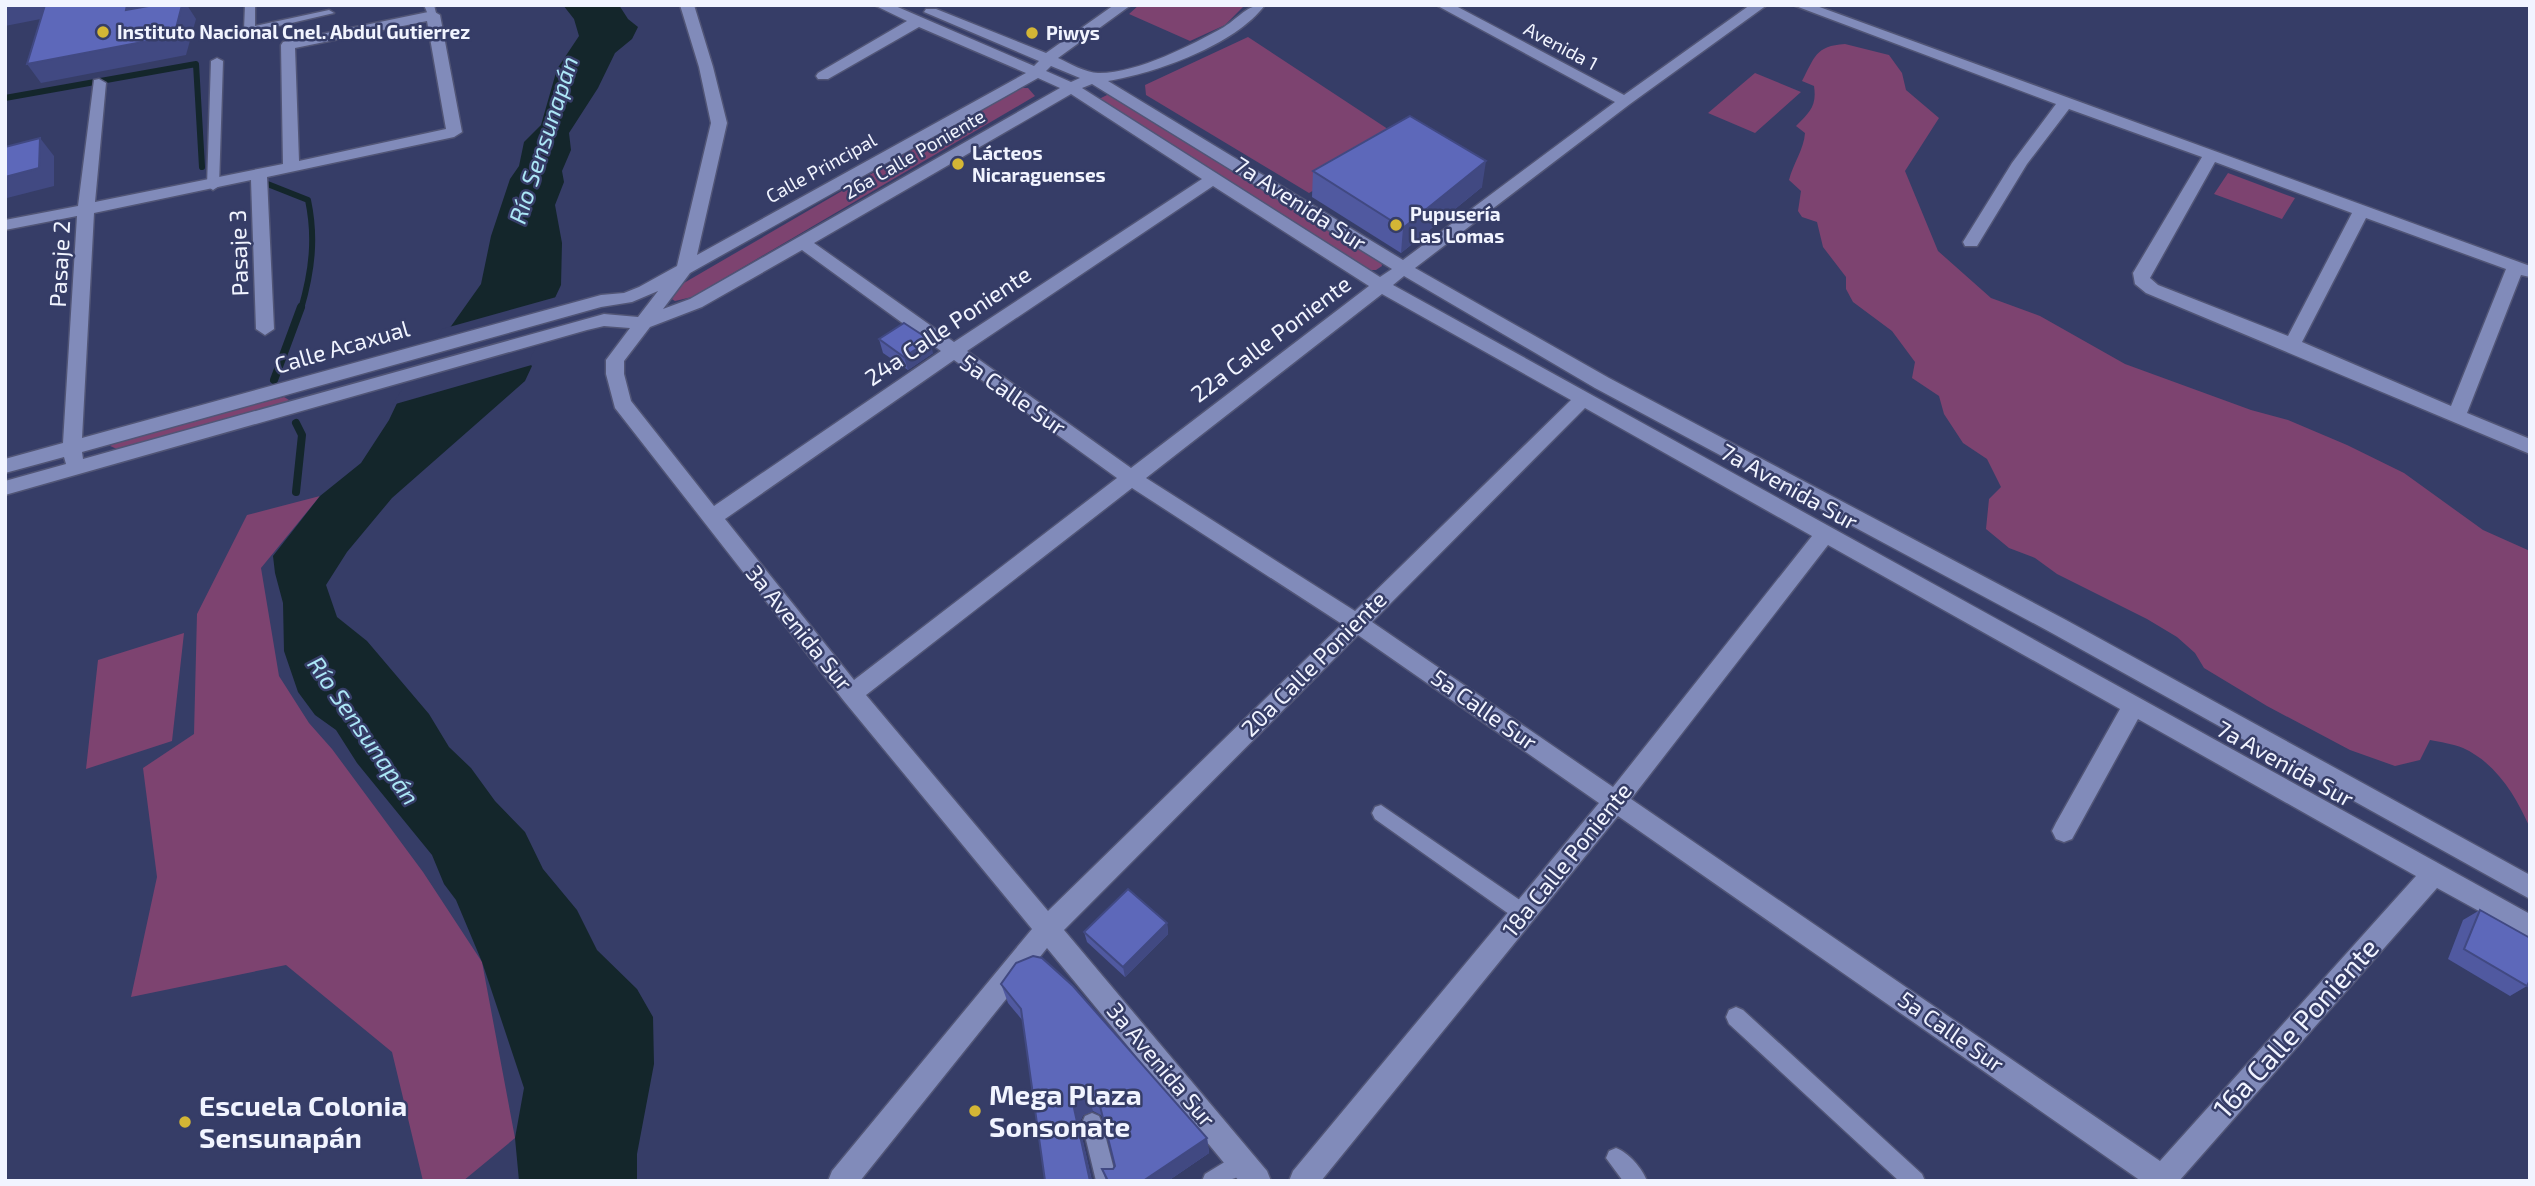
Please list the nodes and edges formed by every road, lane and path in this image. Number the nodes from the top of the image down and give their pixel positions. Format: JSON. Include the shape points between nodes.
{"nodes":[{"id":1,"x":250,"y":5,"type":"edge"},
{"id":2,"x":687,"y":5,"type":"edge"},
{"id":3,"x":881,"y":5,"type":"edge"},
{"id":4,"x":916,"y":5,"type":"edge"},
{"id":5,"x":1124,"y":5,"type":"edge"},
{"id":6,"x":1258,"y":5,"type":"edge"},
{"id":7,"x":1444,"y":5,"type":"edge"},
{"id":8,"x":1760,"y":5,"type":"edge"},
{"id":9,"x":1800,"y":5,"type":"edge"},
{"id":10,"x":330,"y":9,"type":"edge"},
{"id":11,"x":431,"y":10,"type":"edge"},
{"id":12,"x":918,"y":21,"type":"junction"},
{"id":13,"x":334,"y":36,"type":"junction"},
{"id":14,"x":217,"y":61,"type":"dead end"},
{"id":15,"x":1042,"y":67,"type":"junction"},
{"id":16,"x":823,"y":76,"type":"dead end"},
{"id":17,"x":1091,"y":77,"type":"junction"},
{"id":18,"x":99,"y":83,"type":"dead end"},
{"id":19,"x":1070,"y":87,"type":"junction"},
{"id":20,"x":1625,"y":101,"type":"junction"},
{"id":21,"x":2065,"y":103,"type":"junction"},
{"id":22,"x":2211,"y":155,"type":"junction"},
{"id":23,"x":291,"y":168,"type":"junction"},
{"id":24,"x":259,"y":176,"type":"junction"},
{"id":25,"x":1214,"y":178,"type":"junction"},
{"id":26,"x":212,"y":186,"type":"junction"},
{"id":27,"x":86,"y":209,"type":"junction"},
{"id":28,"x":2361,"y":212,"type":"junction"},
{"id":29,"x":5,"y":225,"type":"edge"},
{"id":30,"x":802,"y":242,"type":"junction"},
{"id":31,"x":1971,"y":242,"type":"dead end"},
{"id":32,"x":685,"y":268,"type":"junction"},
{"id":33,"x":1405,"y":269,"type":"junction"},
{"id":34,"x":2523,"y":269,"type":"edge"},
{"id":35,"x":1383,"y":287,"type":"junction"},
{"id":36,"x":626,"y":298,"type":"joint"},
{"id":37,"x":643,"y":323,"type":"junction"},
{"id":38,"x":265,"y":329,"type":"dead end"},
{"id":39,"x":2292,"y":345,"type":"junction"},
{"id":40,"x":953,"y":351,"type":"junction"},
{"id":41,"x":326,"y":387,"type":"junction"},
{"id":42,"x":1582,"y":400,"type":"junction"},
{"id":43,"x":2457,"y":415,"type":"junction"},
{"id":44,"x":2530,"y":447,"type":"edge"},
{"id":45,"x":72,"y":448,"type":"junction"},
{"id":46,"x":5,"y":466,"type":"edge"},
{"id":47,"x":75,"y":468,"type":"junction"},
{"id":48,"x":1131,"y":478,"type":"junction"},
{"id":49,"x":5,"y":488,"type":"edge"},
{"id":50,"x":712,"y":518,"type":"junction"},
{"id":51,"x":1824,"y":535,"type":"junction"},
{"id":52,"x":1356,"y":622,"type":"junction"},
{"id":53,"x":852,"y":694,"type":"junction"},
{"id":54,"x":2133,"y":707,"type":"junction"},
{"id":55,"x":1616,"y":801,"type":"junction"},
{"id":56,"x":1381,"y":813,"type":"dead end"},
{"id":57,"x":2064,"y":831,"type":"dead end"},
{"id":58,"x":2433,"y":875,"type":"junction"},
{"id":59,"x":2530,"y":888,"type":"edge"},
{"id":60,"x":1523,"y":913,"type":"junction"},
{"id":61,"x":2530,"y":926,"type":"edge"},
{"id":62,"x":1048,"y":928,"type":"junction"},
{"id":63,"x":1736,"y":1017,"type":"dead end"},
{"id":64,"x":1092,"y":1124,"type":"edge"},
{"id":65,"x":1616,"y":1158,"type":"dead end"},
{"id":66,"x":1241,"y":1162,"type":"junction"},
{"id":67,"x":2162,"y":1180,"type":"edge"},
{"id":68,"x":842,"y":1181,"type":"edge"},
{"id":69,"x":1107,"y":1181,"type":"edge"},
{"id":70,"x":1212,"y":1181,"type":"edge"},
{"id":71,"x":1256,"y":1181,"type":"edge"},
{"id":72,"x":1303,"y":1181,"type":"edge"},
{"id":73,"x":1637,"y":1181,"type":"edge"},
{"id":74,"x":1914,"y":1181,"type":"edge"}],
"edges":[{"from":1,"to":10,"type":"lane","via":[[249,30]]},
{"from":2,"to":32,"type":"street","name":"3a Avenida Sur","via":[[719,123]]},
{"from":3,"to":12,"type":"street"},
{"from":4,"to":15,"type":"street"},
{"from":5,"to":15,"type":"street","via":[[1057,50]]},
{"from":6,"to":17,"type":"street","name":"26a Calle Poniente","via":[[1243,24],[1226,32],[1139,69]]},
{"from":7,"to":20,"type":"street","name":"Avenida 1"},
{"from":8,"to":20,"type":"street","name":"22a Calle Poniente"},
{"from":9,"to":21,"type":"street"},
{"from":10,"to":13,"type":"lane"},
{"from":11,"to":13,"type":"street"},
{"from":11,"to":23,"type":"street","via":[[454,132]]},
{"from":12,"to":15,"type":"street"},
{"from":12,"to":16,"type":"street"},
{"from":13,"to":23,"type":"street","via":[[288,46]]},
{"from":14,"to":26,"type":"lane"},
{"from":15,"to":17,"type":"street","name":"7a Avenida Sur"},
{"from":15,"to":19,"type":"street","name":"7a Avenida Sur"},
{"from":15,"to":32,"type":"street","name":"Calle Principal"},
{"from":17,"to":19,"type":"street","name":"26a Calle Poniente"},
{"from":17,"to":33,"type":"street","name":"7a Avenida Sur"},
{"from":18,"to":27,"type":"street","name":"Pasaje 2"},
{"from":19,"to":25,"type":"street","name":"7a Avenida Sur"},
{"from":19,"to":30,"type":"street","name":"26a Calle Poniente"},
{"from":20,"to":33,"type":"street","name":"22a Calle Poniente"},
{"from":21,"to":22,"type":"street"},
{"from":21,"to":31,"type":"street","via":[[2020,163]]},
{"from":22,"to":28,"type":"street"},
{"from":22,"to":39,"type":"street","via":[[2141,280],[2152,289]]},
{"from":23,"to":24,"type":"street"},
{"from":24,"to":26,"type":"street"},
{"from":24,"to":38,"type":"street","name":"Pasaje 3"},
{"from":25,"to":35,"type":"street","name":"7a Avenida Sur"},
{"from":25,"to":40,"type":"street","name":"24a Calle Poniente"},
{"from":26,"to":27,"type":"street"},
{"from":27,"to":29,"type":"street"},
{"from":27,"to":45,"type":"street","name":"Pasaje 2"},
{"from":28,"to":34,"type":"street"},
{"from":28,"to":39,"type":"street"},
{"from":30,"to":37,"type":"street","name":"26a Calle Poniente","via":[[696,303]]},
{"from":30,"to":40,"type":"street","name":"5a Calle Sur"},
{"from":32,"to":36,"type":"street","name":"Calle Principal"},
{"from":32,"to":37,"type":"street","name":"3a Avenida Sur"},
{"from":33,"to":35,"type":"street","name":"22a Calle Poniente"},
{"from":33,"to":59,"type":"street","name":"7a Avenida Sur","via":[[1602,383],[2057,626]]},
{"from":34,"to":43,"type":"street"},
{"from":35,"to":42,"type":"street","name":"7a Avenida Sur"},
{"from":35,"to":48,"type":"street","name":"22a Calle Poniente"},
{"from":36,"to":41,"type":"street","name":"Calle Acaxual","via":[[601,301]]},
{"from":37,"to":41,"type":"street","name":"26a Calle Poniente","via":[[604,320]]},
{"from":37,"to":50,"type":"street","name":"3a Avenida Sur","via":[[615,359],[622,404]]},
{"from":39,"to":43,"type":"street"},
{"from":40,"to":48,"type":"street","name":"5a Calle Sur"},
{"from":40,"to":50,"type":"street","name":"24a Calle Poniente"},
{"from":41,"to":45,"type":"street","name":"Calle Acaxual"},
{"from":41,"to":47,"type":"street","name":"Calle Acaxual"},
{"from":42,"to":51,"type":"street","name":"7a Avenida Sur"},
{"from":42,"to":52,"type":"street","name":"20a Calle Poniente"},
{"from":43,"to":44,"type":"street"},
{"from":45,"to":46,"type":"street","name":"Calle Acaxual"},
{"from":45,"to":47,"type":"street"},
{"from":47,"to":49,"type":"street","name":"Calle Acaxual"},
{"from":48,"to":52,"type":"street","name":"5a Calle Sur"},
{"from":48,"to":53,"type":"street","name":"22a Calle Poniente"},
{"from":50,"to":53,"type":"street","name":"3a Avenida Sur"},
{"from":51,"to":54,"type":"street","name":"7a Avenida Sur"},
{"from":51,"to":55,"type":"street","name":"18a Calle Poniente"},
{"from":52,"to":55,"type":"street","name":"5a Calle Sur"},
{"from":52,"to":62,"type":"street","name":"20a Calle Poniente"},
{"from":53,"to":62,"type":"street","name":"3a Avenida Sur"},
{"from":54,"to":57,"type":"street"},
{"from":54,"to":58,"type":"street","name":"7a Avenida Sur"},
{"from":55,"to":60,"type":"street","name":"18a Calle Poniente"},
{"from":55,"to":67,"type":"street","name":"5a Calle Sur"},
{"from":56,"to":60,"type":"lane"},
{"from":58,"to":61,"type":"street","name":"7a Avenida Sur"},
{"from":58,"to":67,"type":"street","name":"16a Calle Poniente"},
{"from":60,"to":72,"type":"street","name":"18a Calle Poniente"},
{"from":62,"to":66,"type":"street","name":"3a Avenida Sur"},
{"from":62,"to":68,"type":"street","name":"20a Calle Poniente"},
{"from":63,"to":74,"type":"lane"},
{"from":64,"to":69,"type":"lane"},
{"from":65,"to":73,"type":"lane"},
{"from":66,"to":70,"type":"lane"},
{"from":66,"to":71,"type":"street","name":"3a Avenida Sur"}]}
